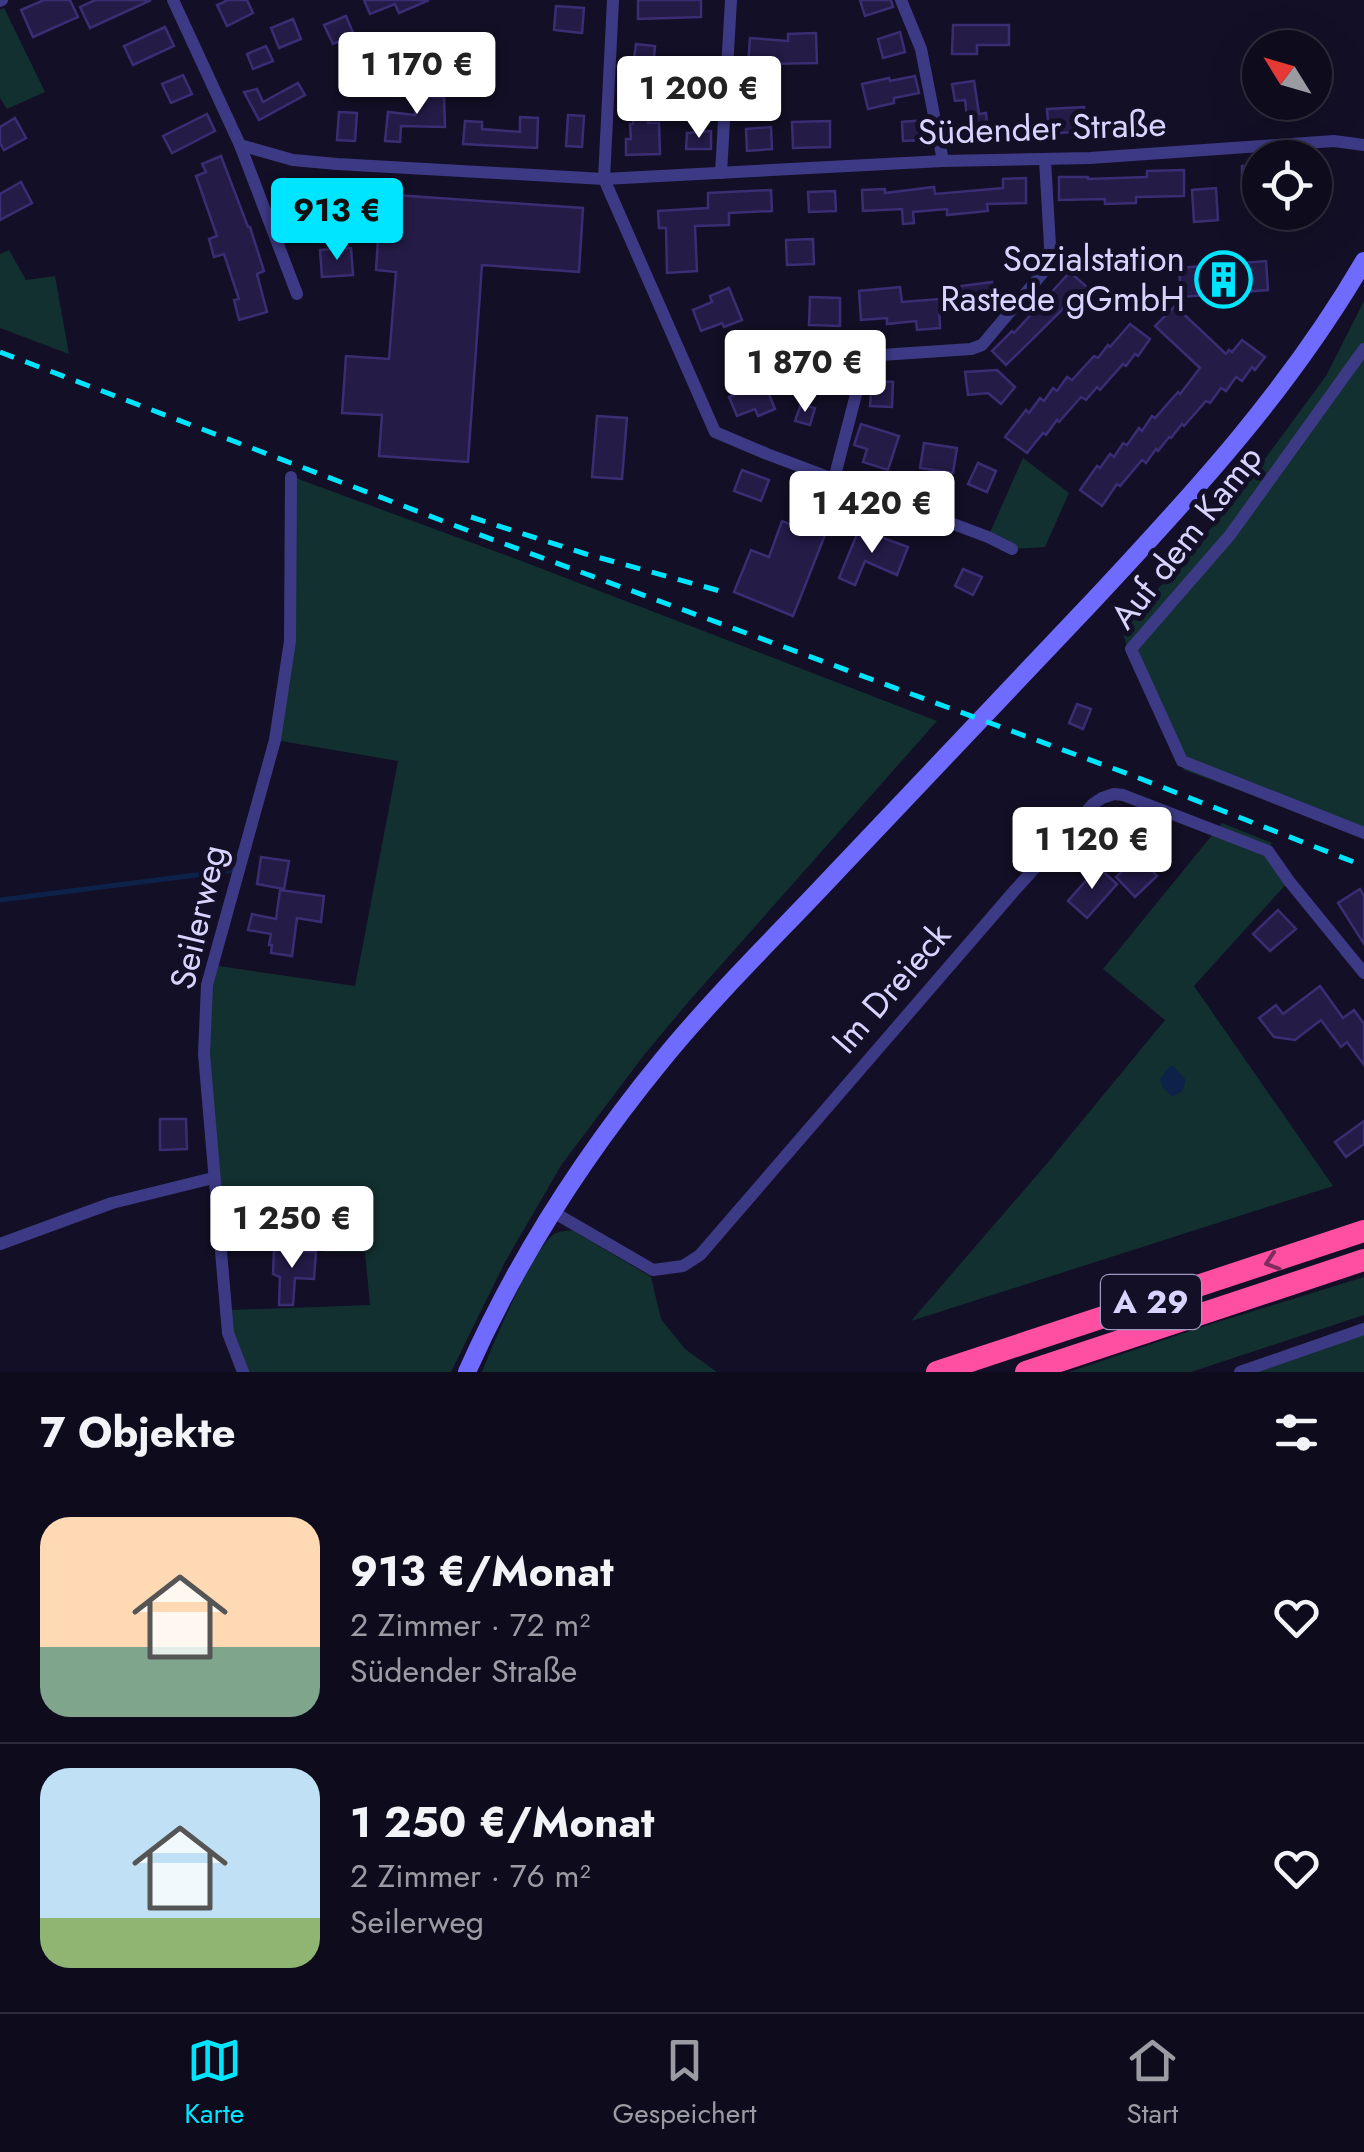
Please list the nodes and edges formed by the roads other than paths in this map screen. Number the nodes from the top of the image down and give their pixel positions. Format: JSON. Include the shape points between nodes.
{"nodes":[{"id":1,"x":173,"y":0,"type":"edge"},
{"id":2,"x":613,"y":0,"type":"edge"},
{"id":3,"x":731,"y":0,"type":"edge"},
{"id":4,"x":902,"y":0,"type":"edge"},
{"id":5,"x":240,"y":145,"type":"junction"},
{"id":6,"x":1364,"y":145,"type":"edge"},
{"id":7,"x":1044,"y":160,"type":"junction"},
{"id":8,"x":943,"y":161,"type":"junction"},
{"id":9,"x":721,"y":173,"type":"junction"},
{"id":10,"x":604,"y":179,"type":"junction"},
{"id":11,"x":1364,"y":261,"type":"edge"},
{"id":12,"x":297,"y":294,"type":"dead end"},
{"id":13,"x":1364,"y":349,"type":"edge"},
{"id":14,"x":291,"y":477,"type":"dead end"},
{"id":15,"x":834,"y":479,"type":"junction"},
{"id":16,"x":1012,"y":548,"type":"dead end"},
{"id":17,"x":1364,"y":833,"type":"edge"},
{"id":18,"x":1364,"y":972,"type":"edge"},
{"id":19,"x":213,"y":1178,"type":"junction"},
{"id":20,"x":553,"y":1212,"type":"junction"},
{"id":21,"x":1364,"y":1231,"type":"edge"},
{"id":22,"x":0,"y":1244,"type":"edge"},
{"id":23,"x":1364,"y":1260,"type":"edge"},
{"id":24,"x":1364,"y":1329,"type":"edge"},
{"id":25,"x":243,"y":1372,"type":"edge"},
{"id":26,"x":467,"y":1372,"type":"edge"},
{"id":27,"x":937,"y":1372,"type":"edge"},
{"id":28,"x":1026,"y":1372,"type":"edge"},
{"id":29,"x":1240,"y":1372,"type":"edge"}],
"edges":[{"from":1,"to":5,"type":"street"},
{"from":2,"to":10,"type":"street"},
{"from":3,"to":9,"type":"street"},
{"from":4,"to":8,"type":"street","via":[[922,49]]},
{"from":5,"to":10,"type":"street","name":"Südender Straße","via":[[294,160]]},
{"from":5,"to":12,"type":"street"},
{"from":6,"to":7,"type":"street","name":"Südender Straße"},
{"from":7,"to":8,"type":"street","name":"Südender Straße"},
{"from":7,"to":15,"type":"street","via":[[1051,263],[982,345],[866,356]]},
{"from":8,"to":9,"type":"street","name":"Südender Straße"},
{"from":9,"to":10,"type":"street","name":"Südender Straße"},
{"from":10,"to":15,"type":"street","via":[[715,432]]},
{"from":11,"to":20,"type":"street","via":[[1281,388],[1208,478],[664,1058]]},
{"from":13,"to":17,"type":"street","name":"Auf dem Kamp","via":[[1230,536],[1130,650],[1182,761]]},
{"from":14,"to":19,"type":"street","name":"Seilerweg","via":[[290,641],[282,702],[207,985],[204,1054]]},
{"from":15,"to":16,"type":"street"},
{"from":18,"to":20,"type":"street","name":"Im Dreieck","via":[[1268,851],[1114,794],[1092,804],[700,1255],[684,1266],[653,1270]]},
{"from":19,"to":22,"type":"street","via":[[112,1203]]},
{"from":19,"to":25,"type":"street","name":"Seilerweg","via":[[228,1333]]},
{"from":20,"to":26,"type":"street"},
{"from":21,"to":27,"type":"highway","number":"A 29","one_way":true},
{"from":23,"to":28,"type":"highway","number":"A 29"},
{"from":24,"to":29,"type":"street"}]}
